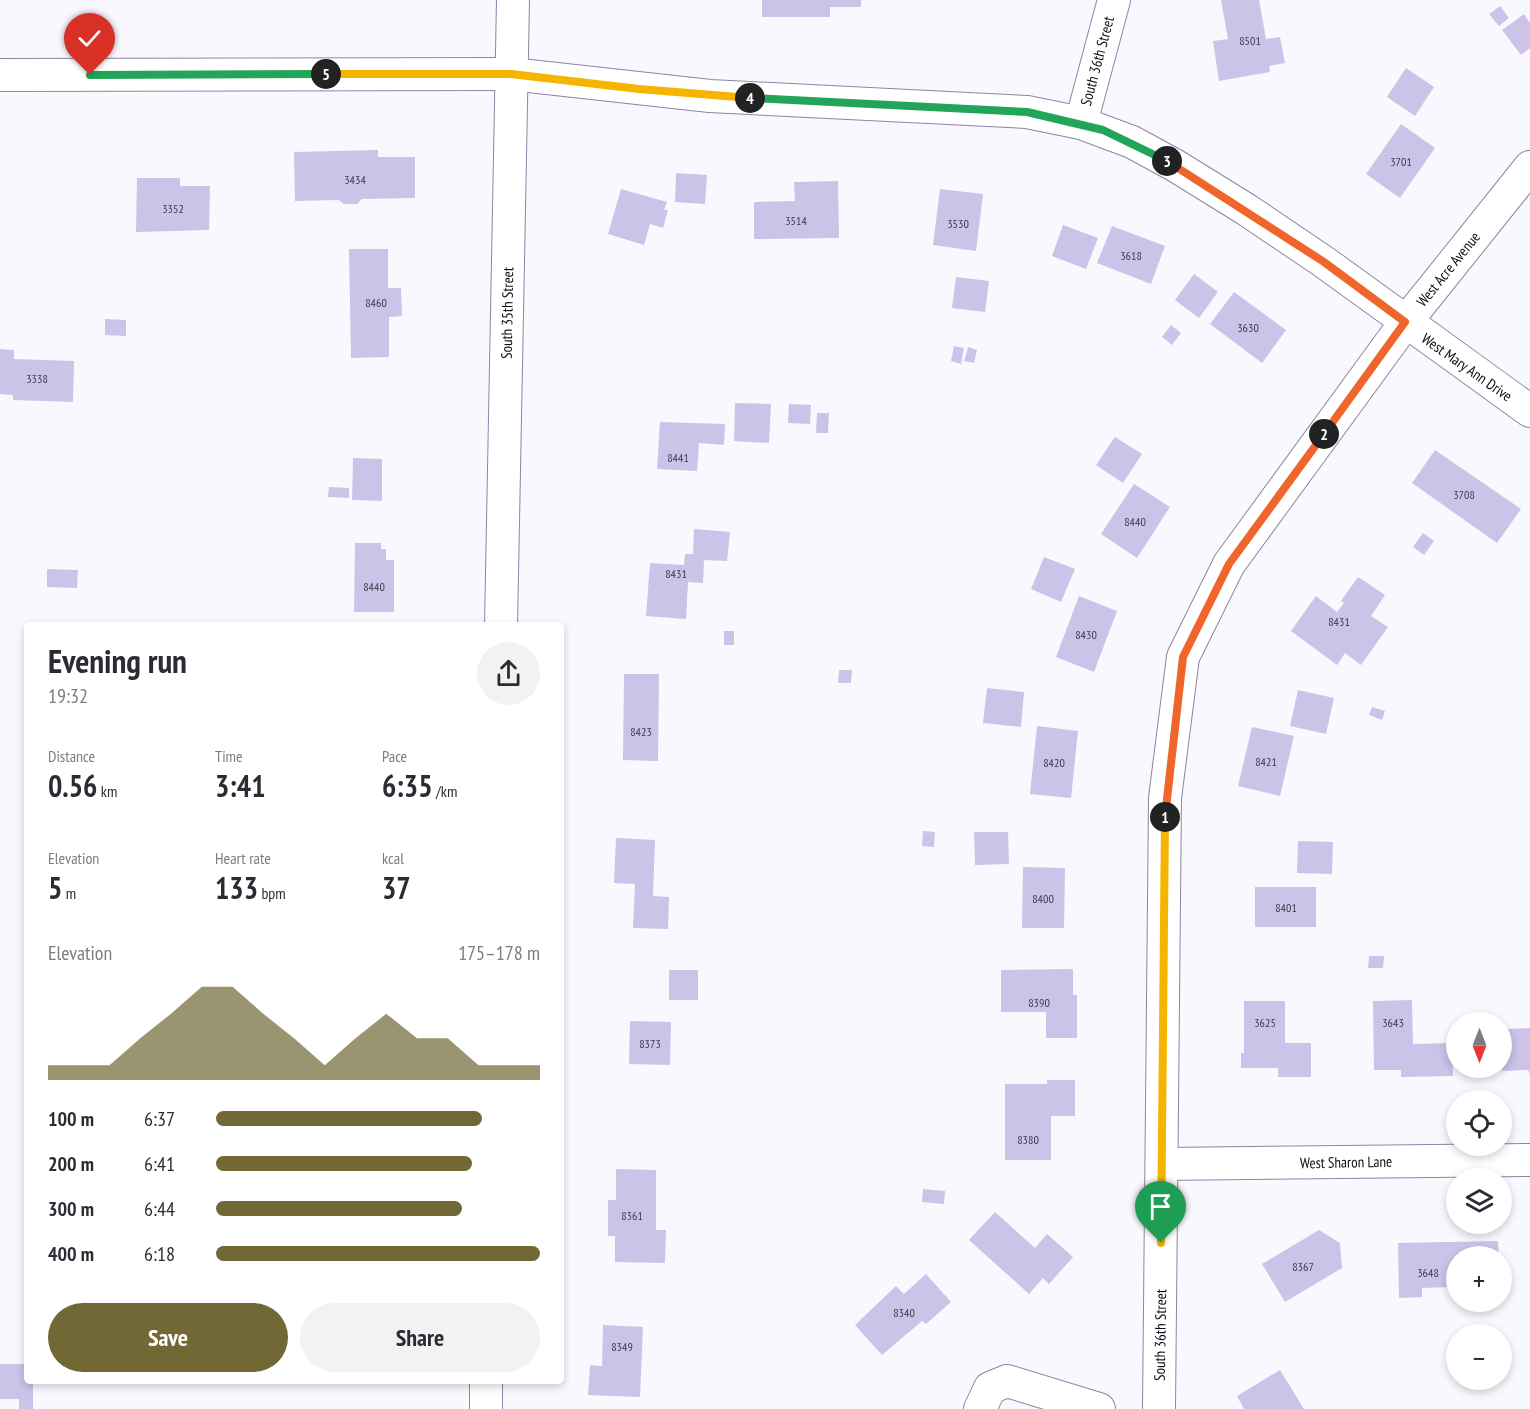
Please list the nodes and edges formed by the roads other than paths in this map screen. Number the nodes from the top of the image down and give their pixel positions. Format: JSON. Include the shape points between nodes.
{"nodes":[{"id":1,"x":513,"y":0,"type":"edge"},
{"id":2,"x":1114,"y":0,"type":"edge"},
{"id":3,"x":511,"y":74,"type":"junction"},
{"id":4,"x":0,"y":75,"type":"edge"},
{"id":5,"x":1081,"y":123,"type":"junction"},
{"id":6,"x":1530,"y":167,"type":"edge"},
{"id":7,"x":1405,"y":322,"type":"junction"},
{"id":8,"x":1530,"y":411,"type":"edge"},
{"id":9,"x":501,"y":622,"type":"edge"},
{"id":10,"x":1530,"y":1160,"type":"edge"},
{"id":11,"x":1162,"y":1164,"type":"junction"},
{"id":12,"x":486,"y":1384,"type":"edge"},
{"id":13,"x":486,"y":1409,"type":"edge"},
{"id":14,"x":980,"y":1409,"type":"edge"},
{"id":15,"x":1099,"y":1409,"type":"edge"},
{"id":16,"x":1159,"y":1409,"type":"edge"}],
"edges":[{"from":1,"to":3,"type":"street","name":"South 35th Street"},
{"from":2,"to":5,"type":"street","name":"South 36th Street"},
{"from":3,"to":4,"type":"street"},
{"from":3,"to":5,"type":"street","via":[[710,96],[1005,110]]},
{"from":3,"to":9,"type":"street","name":"South 35th Street"},
{"from":5,"to":7,"type":"street","via":[[1132,142],[1176,166],[1324,262]]},
{"from":6,"to":7,"type":"street","name":"West Acre Avenue"},
{"from":7,"to":8,"type":"street","name":"West Mary Ann Drive"},
{"from":7,"to":11,"type":"street","name":"South 36th Street","via":[[1229,564],[1183,657],[1165,798]]},
{"from":10,"to":11,"type":"street","name":"West Sharon Lane"},
{"from":11,"to":16,"type":"street","name":"South 36th Street"},
{"from":12,"to":13,"type":"street"},
{"from":14,"to":15,"type":"street","via":[[990,1388],[1007,1381]]}]}
